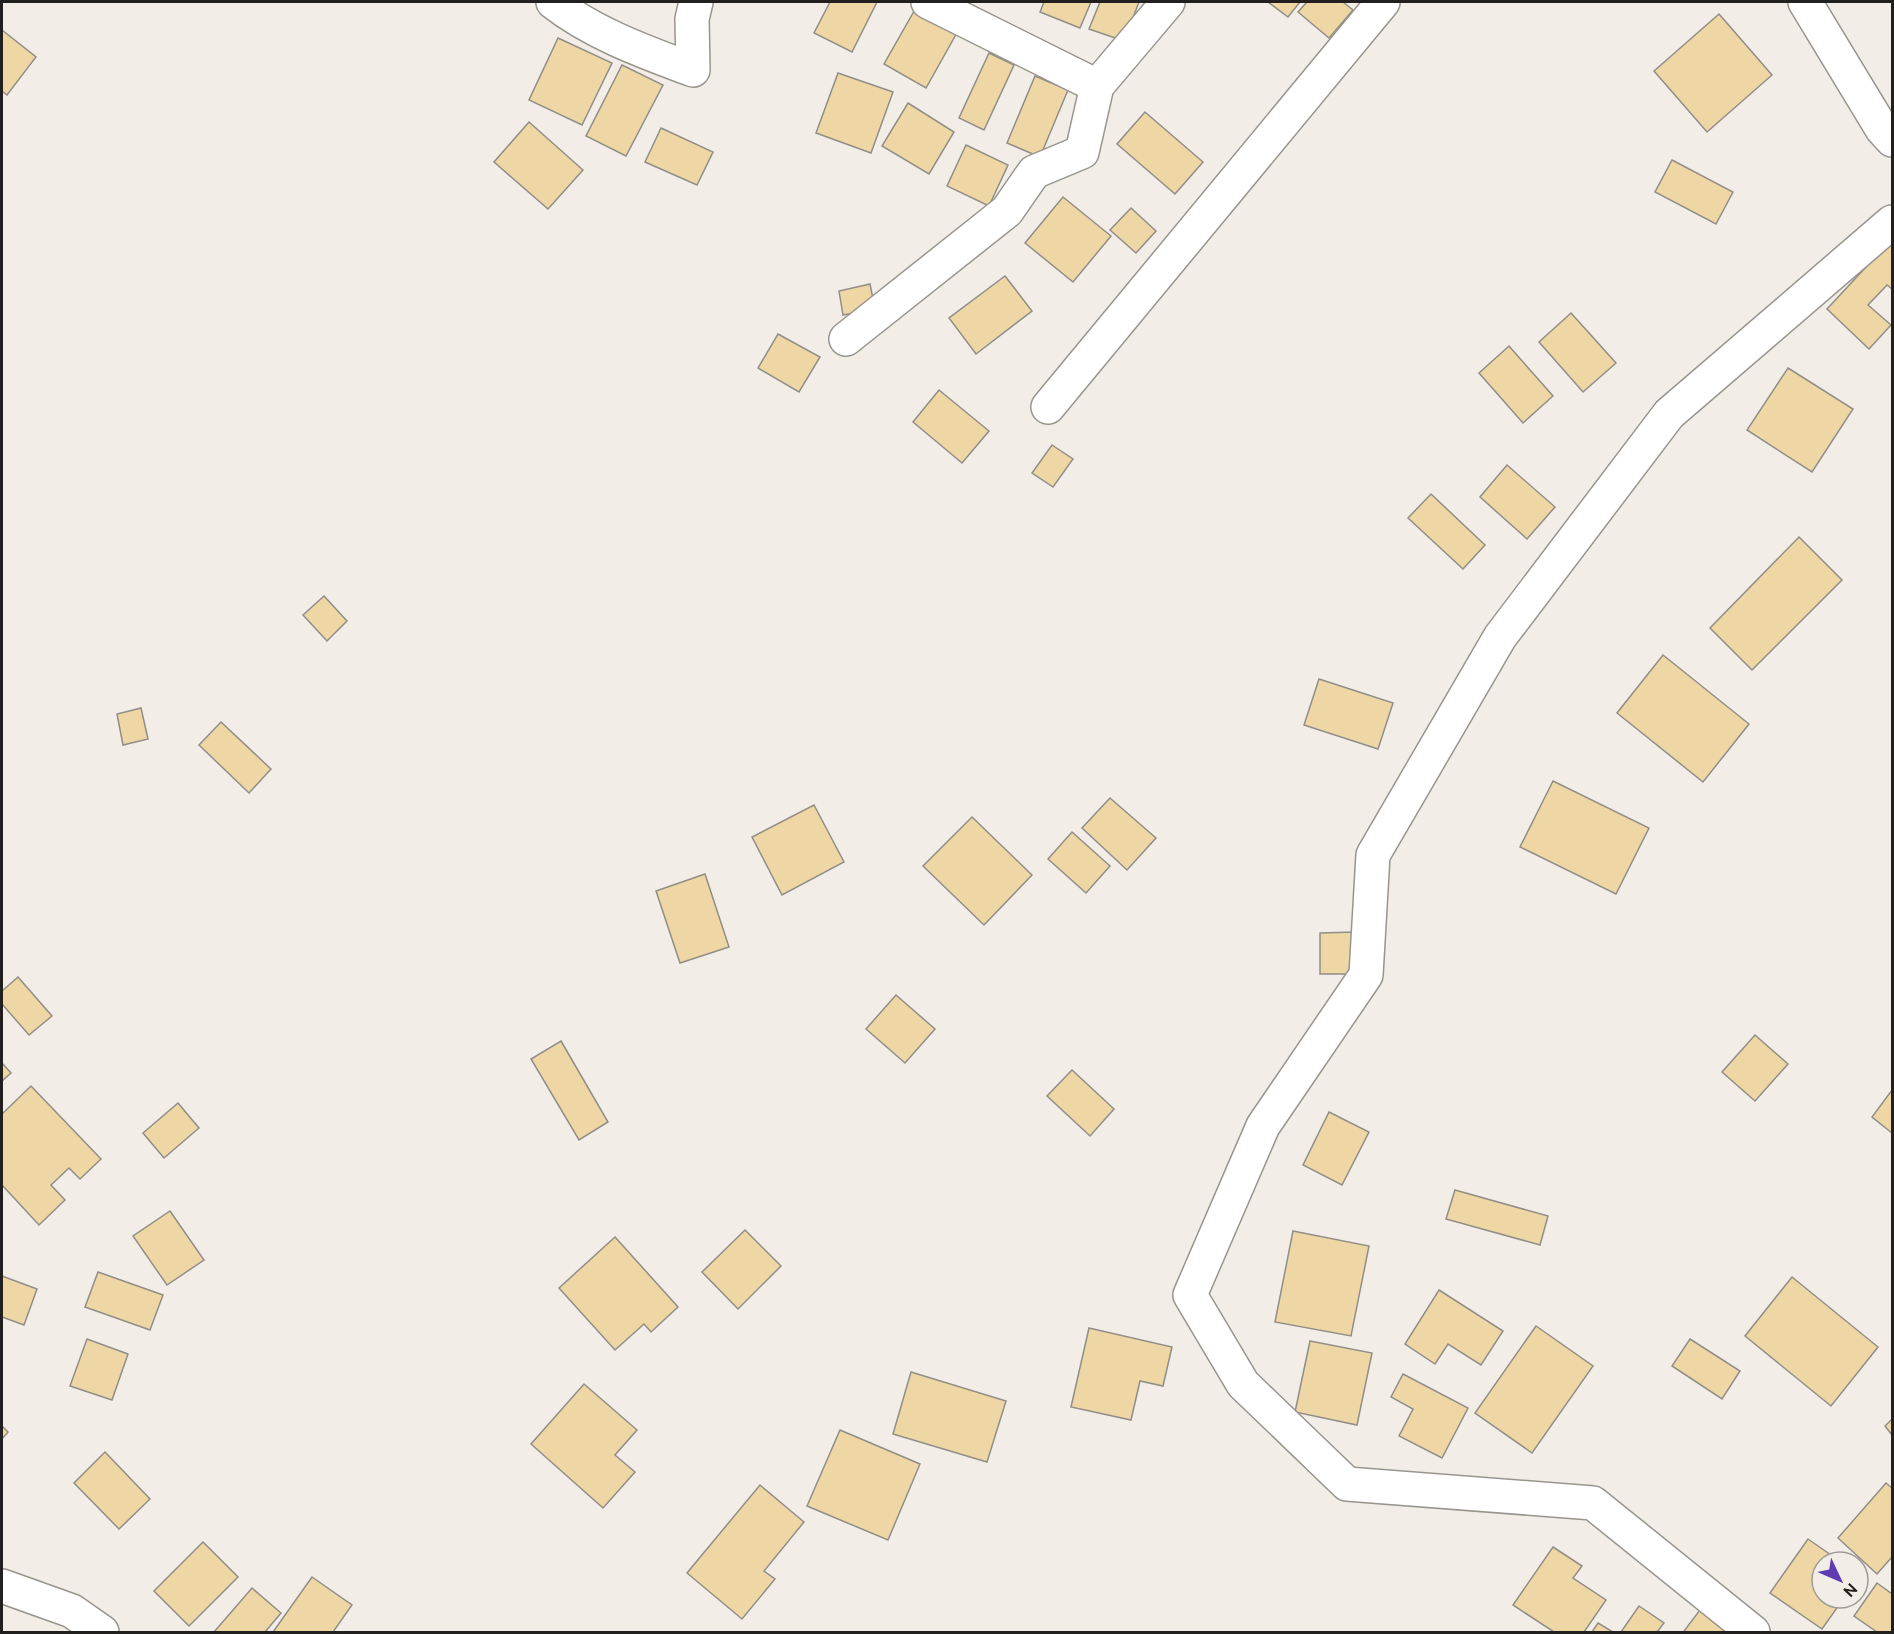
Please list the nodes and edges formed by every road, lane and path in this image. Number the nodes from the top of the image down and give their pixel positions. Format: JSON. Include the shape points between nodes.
{"nodes":[{"id":1,"x":553,"y":2,"type":"edge"},
{"id":2,"x":696,"y":2,"type":"edge"},
{"id":3,"x":928,"y":2,"type":"edge"},
{"id":4,"x":1168,"y":2,"type":"edge"},
{"id":5,"x":1383,"y":2,"type":"edge"},
{"id":6,"x":1805,"y":2,"type":"edge"},
{"id":7,"x":1097,"y":86,"type":"junction"},
{"id":8,"x":1893,"y":140,"type":"edge"},
{"id":9,"x":1893,"y":222,"type":"edge"},
{"id":10,"x":846,"y":339,"type":"dead end"},
{"id":11,"x":1048,"y":407,"type":"dead end"},
{"id":12,"x":2,"y":1586,"type":"edge"},
{"id":13,"x":102,"y":1632,"type":"edge"},
{"id":14,"x":1753,"y":1632,"type":"edge"}],
"edges":[{"from":1,"to":2,"type":"street","via":[[629,46],[693,70],[692,19]]},
{"from":3,"to":7,"type":"street"},
{"from":4,"to":7,"type":"street"},
{"from":5,"to":11,"type":"street"},
{"from":6,"to":8,"type":"street","via":[[1882,129]]},
{"from":7,"to":10,"type":"street","via":[[1082,152],[1034,172],[1007,211]]},
{"from":9,"to":14,"type":"street","via":[[1670,414],[1500,637],[1373,855],[1366,975],[1263,1126],[1190,1295],[1243,1384],[1347,1484],[1593,1503]]},
{"from":12,"to":13,"type":"street","via":[[72,1611]]}]}
